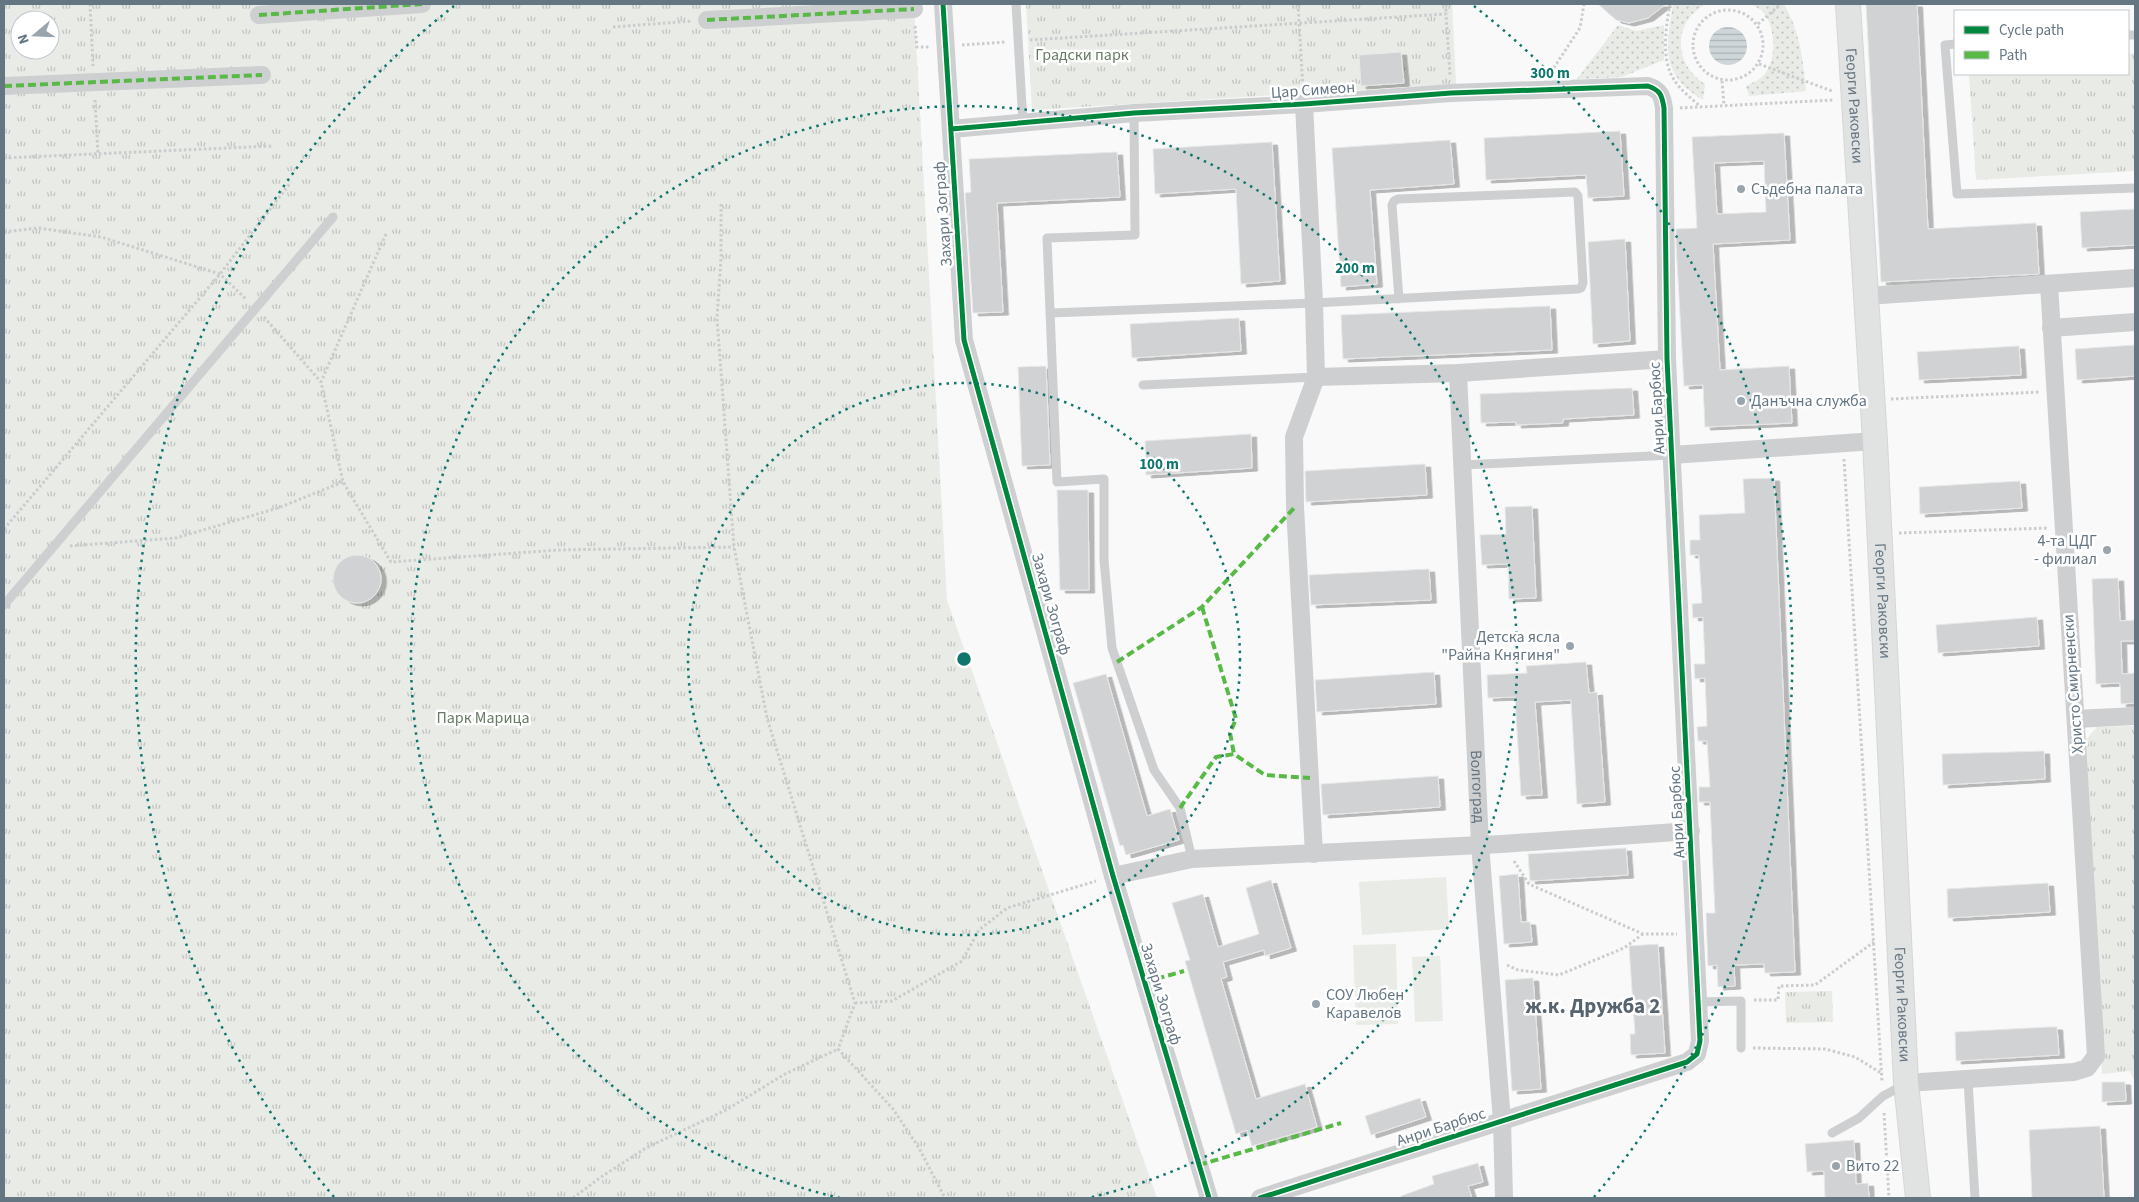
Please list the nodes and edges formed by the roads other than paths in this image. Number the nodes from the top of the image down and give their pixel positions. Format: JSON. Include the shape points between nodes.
{"nodes":[{"id":1,"x":422,"y":4,"type":"edge"},
{"id":2,"x":943,"y":4,"type":"edge"},
{"id":3,"x":1016,"y":4,"type":"edge"},
{"id":4,"x":1848,"y":4,"type":"edge"},
{"id":5,"x":914,"y":9,"type":"dead end"},
{"id":6,"x":260,"y":15,"type":"dead end"},
{"id":7,"x":707,"y":20,"type":"road end"},
{"id":8,"x":1954,"y":44,"type":"edge"},
{"id":9,"x":262,"y":75,"type":"dead end"},
{"id":10,"x":4,"y":86,"type":"edge"},
{"id":11,"x":1304,"y":104,"type":"junction"},
{"id":12,"x":1664,"y":108,"type":"joint"},
{"id":13,"x":1134,"y":113,"type":"junction"},
{"id":14,"x":1023,"y":123,"type":"junction"},
{"id":15,"x":950,"y":129,"type":"junction"},
{"id":16,"x":2135,"y":188,"type":"edge"},
{"id":17,"x":333,"y":217,"type":"dead end"},
{"id":18,"x":2135,"y":278,"type":"edge"},
{"id":19,"x":2049,"y":284,"type":"junction"},
{"id":20,"x":1866,"y":296,"type":"junction"},
{"id":21,"x":1399,"y":299,"type":"junction"},
{"id":22,"x":1314,"y":303,"type":"junction"},
{"id":23,"x":1051,"y":313,"type":"junction"},
{"id":24,"x":2135,"y":322,"type":"edge"},
{"id":25,"x":2052,"y":328,"type":"junction"},
{"id":26,"x":1667,"y":359,"type":"junction"},
{"id":27,"x":1458,"y":373,"type":"junction"},
{"id":28,"x":1316,"y":377,"type":"junction"},
{"id":29,"x":1143,"y":384,"type":"dead end"},
{"id":30,"x":1875,"y":441,"type":"junction"},
{"id":31,"x":1672,"y":455,"type":"junction"},
{"id":32,"x":1462,"y":465,"type":"junction"},
{"id":33,"x":4,"y":605,"type":"edge"},
{"id":34,"x":2135,"y":716,"type":"edge"},
{"id":35,"x":2076,"y":719,"type":"junction"},
{"id":36,"x":1691,"y":831,"type":"junction"},
{"id":37,"x":1480,"y":844,"type":"junction"},
{"id":38,"x":1314,"y":854,"type":"junction"},
{"id":39,"x":1192,"y":859,"type":"junction"},
{"id":40,"x":1113,"y":876,"type":"junction"},
{"id":41,"x":1698,"y":1002,"type":"junction"},
{"id":42,"x":1741,"y":1048,"type":"road end"},
{"id":43,"x":1968,"y":1080,"type":"junction"},
{"id":44,"x":1906,"y":1083,"type":"junction"},
{"id":45,"x":1502,"y":1120,"type":"junction"},
{"id":46,"x":1832,"y":1133,"type":"dead end"},
{"id":47,"x":1209,"y":1198,"type":"edge"},
{"id":48,"x":1260,"y":1198,"type":"edge"},
{"id":49,"x":1504,"y":1198,"type":"edge"},
{"id":50,"x":1918,"y":1198,"type":"edge"},
{"id":51,"x":1975,"y":1198,"type":"edge"}],
"edges":[{"from":1,"to":6,"type":"street"},
{"from":2,"to":15,"type":"street","name":"Захари Зограф"},
{"from":3,"to":14,"type":"lane"},
{"from":4,"to":20,"type":"street","name":"Георги Раковски"},
{"from":5,"to":7,"type":"street"},
{"from":8,"to":16,"type":"lane","via":[[1945,45],[1957,194]]},
{"from":9,"to":10,"type":"street"},
{"from":11,"to":12,"type":"street","name":"Цар Симеон","via":[[1451,93],[1648,86],[1662,95]]},
{"from":11,"to":13,"type":"street","name":"Цар Симеон"},
{"from":11,"to":22,"type":"street"},
{"from":12,"to":26,"type":"street","name":"Анри Барбюс"},
{"from":13,"to":14,"type":"street","name":"Цар Симеон"},
{"from":13,"to":23,"type":"lane","via":[[1135,235],[1048,238]]},
{"from":14,"to":15,"type":"street","name":"Цар Симеон"},
{"from":15,"to":40,"type":"street","name":"Захари Зограф","via":[[964,340]]},
{"from":17,"to":33,"type":"lane"},
{"from":18,"to":19,"type":"street"},
{"from":19,"to":20,"type":"street"},
{"from":19,"to":25,"type":"street","name":"Христо Смирненски"},
{"from":20,"to":30,"type":"street","name":"Георги Раковски"},
{"from":21,"to":21,"type":"lane","via":[[1581,288],[1578,196],[1575,192],[1394,201]]},
{"from":21,"to":22,"type":"lane"},
{"from":22,"to":23,"type":"lane"},
{"from":22,"to":28,"type":"street"},
{"from":23,"to":39,"type":"lane","via":[[1057,482],[1104,479],[1104,560],[1112,648],[1154,770],[1180,808]]},
{"from":24,"to":25,"type":"street"},
{"from":25,"to":35,"type":"street","name":"Христо Смирненски"},
{"from":26,"to":27,"type":"street"},
{"from":26,"to":31,"type":"street","name":"Анри Барбюс"},
{"from":27,"to":28,"type":"street"},
{"from":27,"to":32,"type":"street","name":"Волгоград"},
{"from":28,"to":29,"type":"lane"},
{"from":28,"to":38,"type":"street","via":[[1294,437]]},
{"from":30,"to":31,"type":"street"},
{"from":30,"to":44,"type":"street","name":"Георги Раковски"},
{"from":31,"to":32,"type":"lane"},
{"from":31,"to":36,"type":"street","name":"Анри Барбюс"},
{"from":32,"to":37,"type":"street","name":"Волгоград"},
{"from":34,"to":35,"type":"street"},
{"from":35,"to":43,"type":"street","name":"Христо Смирненски","via":[[2096,1056],[2087,1068],[2074,1072]]},
{"from":36,"to":37,"type":"street"},
{"from":36,"to":41,"type":"street","name":"Анри Барбюс"},
{"from":37,"to":38,"type":"street"},
{"from":37,"to":45,"type":"street","name":"Волгоград"},
{"from":38,"to":39,"type":"street"},
{"from":39,"to":40,"type":"street"},
{"from":40,"to":47,"type":"street","name":"Захари Зограф"},
{"from":41,"to":42,"type":"lane","via":[[1741,1001]]},
{"from":41,"to":45,"type":"street","name":"Анри Барбюс","via":[[1700,1041],[1697,1054],[1687,1062]]},
{"from":43,"to":44,"type":"street"},
{"from":43,"to":51,"type":"lane"},
{"from":44,"to":46,"type":"lane","via":[[1884,1096],[1859,1118]]},
{"from":44,"to":50,"type":"street","name":"Георги Раковски"},
{"from":45,"to":48,"type":"street","name":"Анри Барбюс"},
{"from":45,"to":49,"type":"street","name":"Волгоград"}]}
